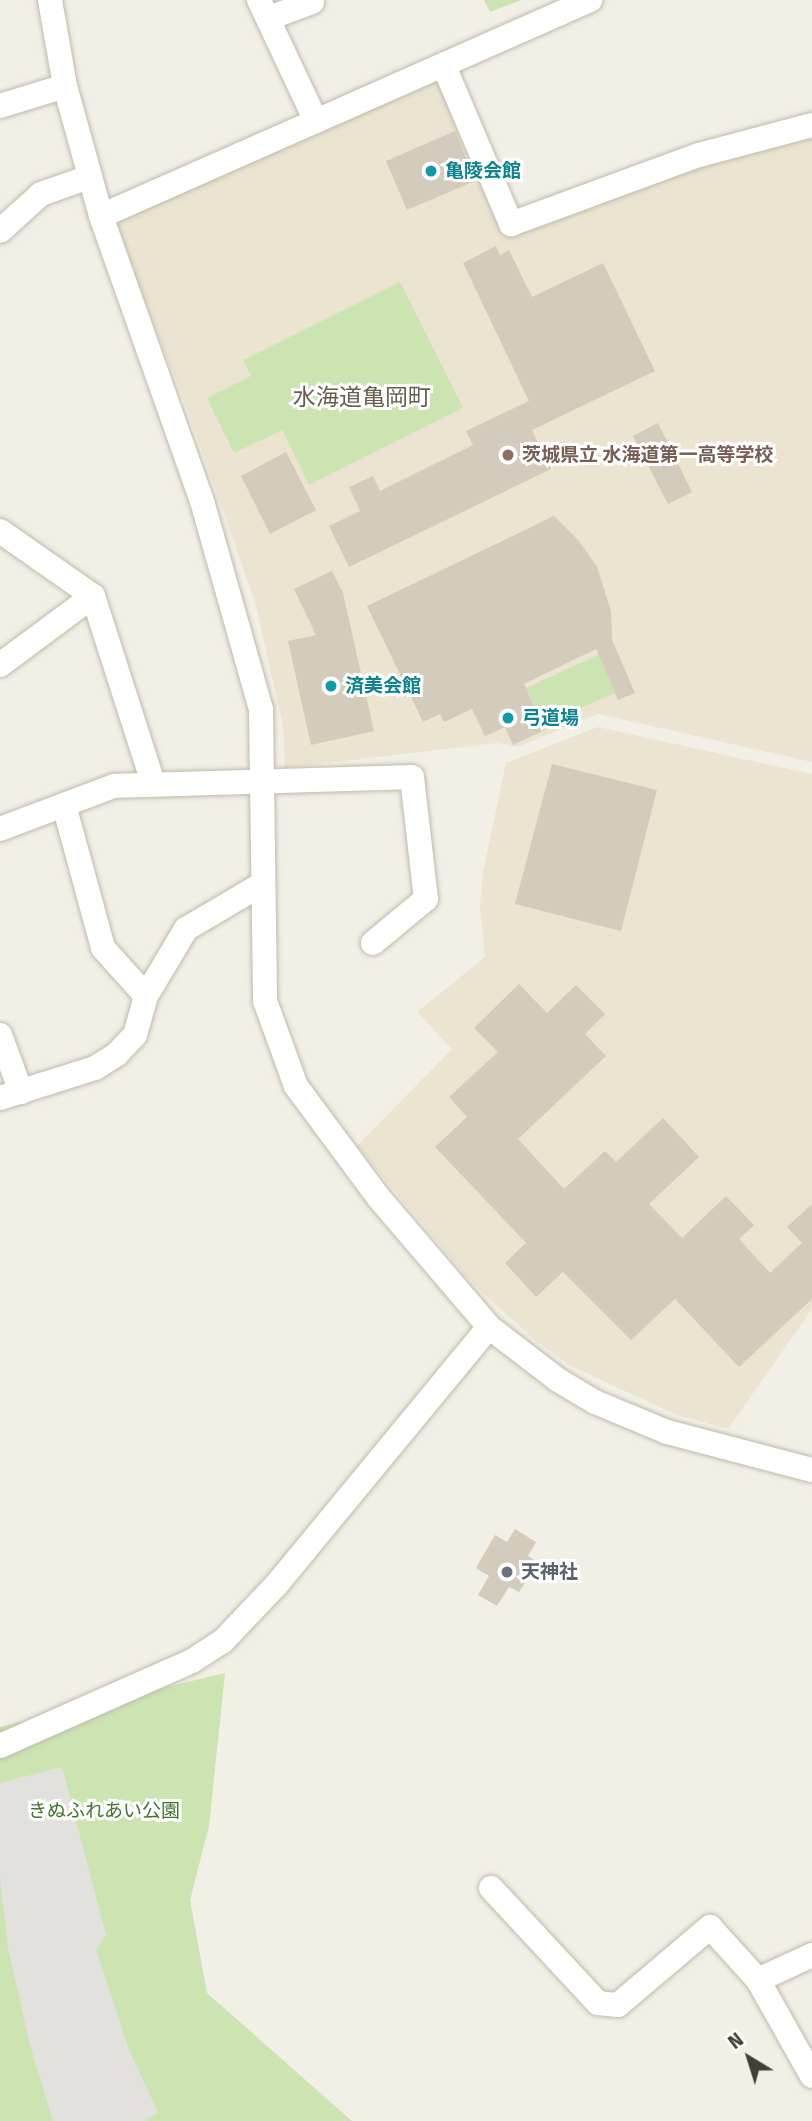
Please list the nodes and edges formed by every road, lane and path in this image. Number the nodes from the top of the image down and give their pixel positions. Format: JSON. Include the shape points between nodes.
{"nodes":[{"id":1,"x":50,"y":0,"type":"edge"},
{"id":2,"x":590,"y":0,"type":"edge"},
{"id":3,"x":312,"y":2,"type":"dead end"},
{"id":4,"x":264,"y":9,"type":"edge"},
{"id":5,"x":444,"y":66,"type":"junction"},
{"id":6,"x":65,"y":86,"type":"junction"},
{"id":7,"x":0,"y":106,"type":"edge"},
{"id":8,"x":316,"y":121,"type":"junction"},
{"id":9,"x":812,"y":125,"type":"edge"},
{"id":10,"x":89,"y":177,"type":"junction"},
{"id":11,"x":101,"y":216,"type":"junction"},
{"id":12,"x":0,"y":231,"type":"edge"},
{"id":13,"x":0,"y":531,"type":"edge"},
{"id":14,"x":93,"y":596,"type":"junction"},
{"id":15,"x":0,"y":664,"type":"edge"},
{"id":16,"x":153,"y":783,"type":"junction"},
{"id":17,"x":264,"y":784,"type":"junction"},
{"id":18,"x":64,"y":805,"type":"junction"},
{"id":19,"x":0,"y":830,"type":"edge"},
{"id":20,"x":262,"y":884,"type":"junction"},
{"id":21,"x":373,"y":943,"type":"dead end"},
{"id":22,"x":146,"y":996,"type":"junction"},
{"id":23,"x":0,"y":1035,"type":"edge"},
{"id":24,"x":10,"y":1095,"type":"edge"},
{"id":25,"x":489,"y":1327,"type":"junction"},
{"id":26,"x":812,"y":1470,"type":"edge"},
{"id":27,"x":0,"y":1746,"type":"edge"},
{"id":28,"x":491,"y":1888,"type":"dead end"},
{"id":29,"x":812,"y":1955,"type":"edge"},
{"id":30,"x":758,"y":1980,"type":"junction"},
{"id":31,"x":812,"y":2076,"type":"edge"}],
"edges":[{"from":1,"to":6,"type":"street"},
{"from":2,"to":5,"type":"street"},
{"from":3,"to":4,"type":"street"},
{"from":4,"to":8,"type":"street"},
{"from":5,"to":8,"type":"street"},
{"from":5,"to":9,"type":"street","via":[[511,224],[699,155]]},
{"from":6,"to":7,"type":"street"},
{"from":6,"to":10,"type":"street"},
{"from":8,"to":11,"type":"street"},
{"from":10,"to":11,"type":"street"},
{"from":10,"to":12,"type":"street","via":[[41,194]]},
{"from":11,"to":17,"type":"street","via":[[222,568],[261,709]]},
{"from":13,"to":14,"type":"street"},
{"from":14,"to":15,"type":"street"},
{"from":14,"to":16,"type":"street"},
{"from":16,"to":17,"type":"street"},
{"from":16,"to":18,"type":"street","via":[[114,786]]},
{"from":17,"to":20,"type":"street"},
{"from":17,"to":21,"type":"street","via":[[412,776],[426,899]]},
{"from":18,"to":19,"type":"street"},
{"from":18,"to":22,"type":"street","via":[[103,948]]},
{"from":20,"to":22,"type":"street","via":[[186,929]]},
{"from":20,"to":25,"type":"street","via":[[265,1001],[296,1086],[379,1198]]},
{"from":22,"to":24,"type":"street","via":[[135,1035],[117,1054],[95,1068]]},
{"from":23,"to":24,"type":"street"},
{"from":25,"to":26,"type":"street","via":[[558,1380],[631,1419]]},
{"from":25,"to":27,"type":"street","via":[[277,1584],[223,1641],[192,1661]]},
{"from":28,"to":30,"type":"street","via":[[598,2003],[618,2006],[710,1927]]},
{"from":29,"to":30,"type":"street"},
{"from":30,"to":31,"type":"street"}]}
